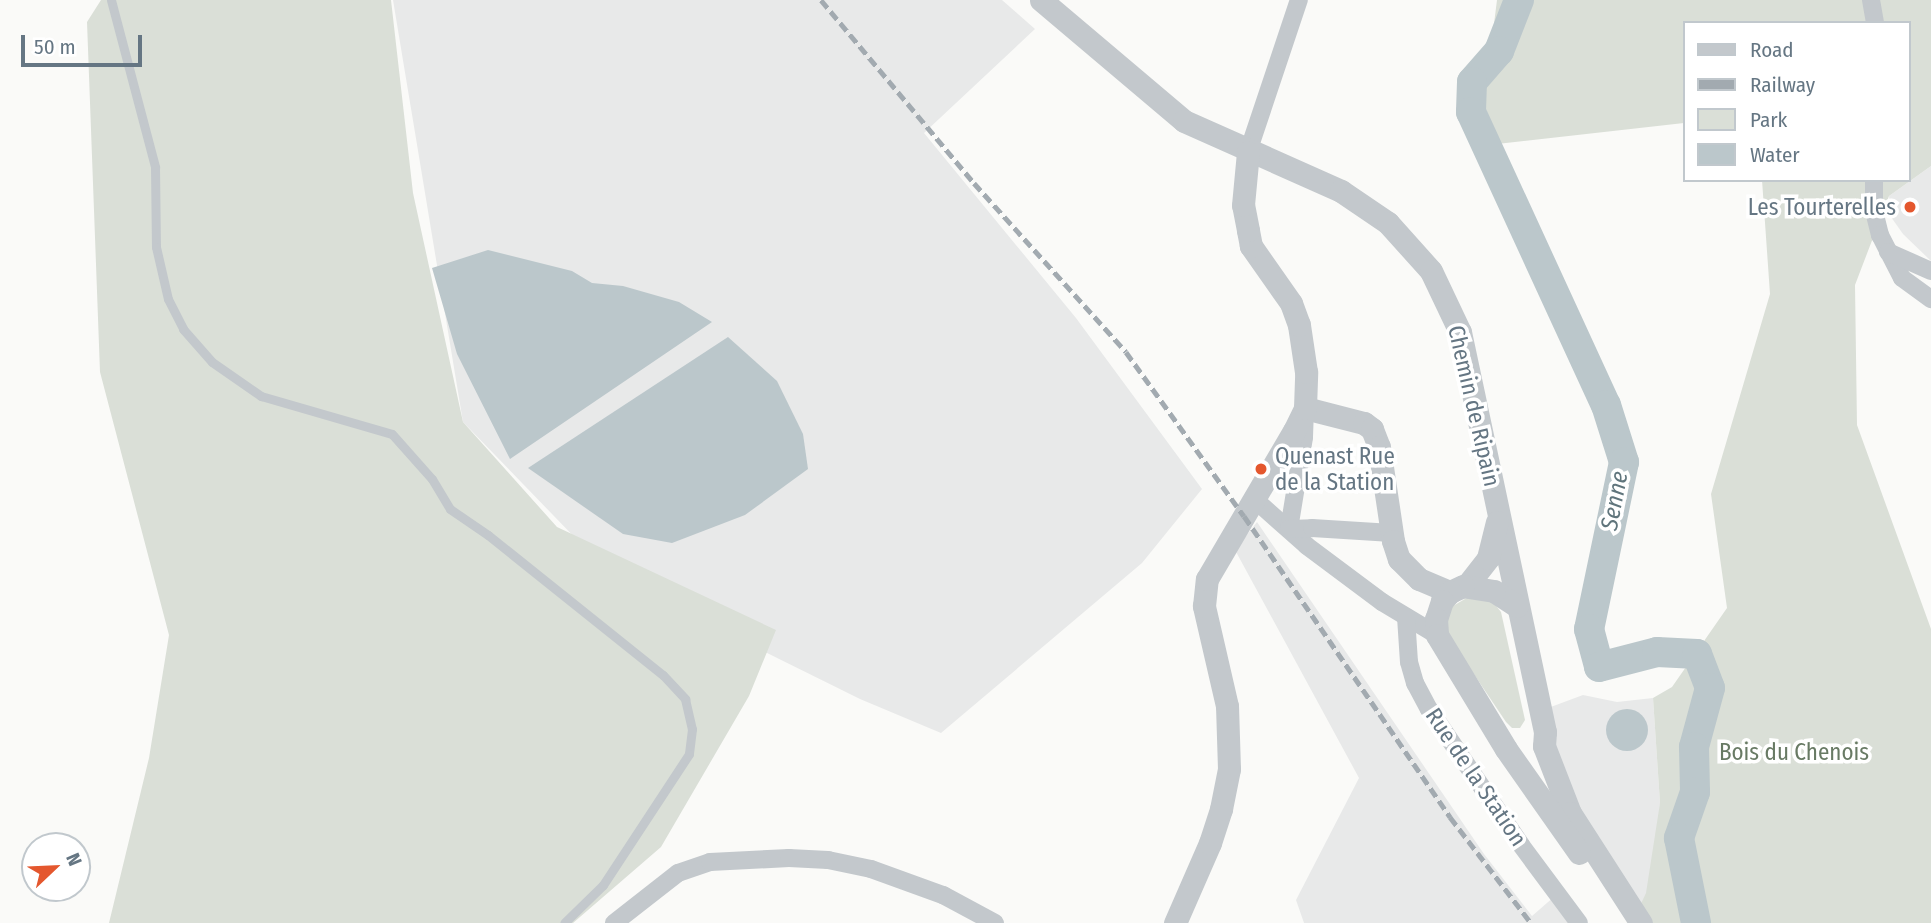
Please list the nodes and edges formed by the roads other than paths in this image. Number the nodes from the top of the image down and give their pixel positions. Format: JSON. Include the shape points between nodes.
{"nodes":[{"id":1,"x":111,"y":0,"type":"edge"},
{"id":2,"x":1041,"y":0,"type":"edge"},
{"id":3,"x":1299,"y":0,"type":"edge"},
{"id":4,"x":1871,"y":0,"type":"edge"},
{"id":5,"x":1875,"y":21,"type":"edge"},
{"id":6,"x":1248,"y":152,"type":"junction"},
{"id":7,"x":1874,"y":182,"type":"edge"},
{"id":8,"x":1888,"y":252,"type":"junction"},
{"id":9,"x":1931,"y":271,"type":"edge"},
{"id":10,"x":1931,"y":299,"type":"edge"},
{"id":11,"x":1305,"y":408,"type":"junction"},
{"id":12,"x":1253,"y":498,"type":"junction"},
{"id":13,"x":1499,"y":516,"type":"junction"},
{"id":14,"x":1289,"y":529,"type":"junction"},
{"id":15,"x":1392,"y":533,"type":"junction"},
{"id":16,"x":1459,"y":588,"type":"junction"},
{"id":17,"x":1517,"y":606,"type":"junction"},
{"id":18,"x":1406,"y":617,"type":"junction"},
{"id":19,"x":1437,"y":635,"type":"junction"},
{"id":20,"x":1497,"y":732,"type":"junction"},
{"id":21,"x":1545,"y":732,"type":"junction"},
{"id":22,"x":564,"y":923,"type":"edge"},
{"id":23,"x":614,"y":923,"type":"edge"},
{"id":24,"x":995,"y":923,"type":"edge"},
{"id":25,"x":1175,"y":923,"type":"edge"},
{"id":26,"x":1579,"y":923,"type":"edge"},
{"id":27,"x":1639,"y":923,"type":"edge"}],
"edges":[{"from":1,"to":22,"type":"lane","via":[[155,167],[156,247],[168,299],[183,329],[212,362],[261,396],[392,434],[432,479],[450,509],[663,675],[684,699],[692,729],[689,754],[603,886]]},
{"from":2,"to":6,"type":"street","via":[[1162,106]]},
{"from":3,"to":6,"type":"street"},
{"from":4,"to":5,"type":"street"},
{"from":6,"to":11,"type":"street","via":[[1243,205],[1251,246],[1291,303],[1299,325],[1306,372]]},
{"from":6,"to":13,"type":"street","name":"Chemin de Ripain","via":[[1367,206],[1404,238],[1431,271],[1460,332]]},
{"from":7,"to":8,"type":"street","via":[[1874,211]]},
{"from":8,"to":9,"type":"street"},
{"from":8,"to":10,"type":"street","via":[[1902,278]]},
{"from":11,"to":12,"type":"street"},
{"from":11,"to":14,"type":"street"},
{"from":11,"to":15,"type":"street","via":[[1372,429]]},
{"from":12,"to":14,"type":"street"},
{"from":12,"to":25,"type":"street","via":[[1207,579],[1204,606],[1227,706],[1229,769],[1222,809]]},
{"from":13,"to":16,"type":"street","name":"Chemin de Ripain","via":[[1488,558]]},
{"from":13,"to":17,"type":"street","name":"Chemin de Ripain"},
{"from":14,"to":15,"type":"street"},
{"from":14,"to":18,"type":"street"},
{"from":15,"to":16,"type":"street","via":[[1396,554],[1406,569],[1419,579]]},
{"from":16,"to":17,"type":"street","via":[[1494,591]]},
{"from":16,"to":19,"type":"street","via":[[1437,613]]},
{"from":17,"to":21,"type":"street","name":"Chemin de Ripain"},
{"from":18,"to":19,"type":"street"},
{"from":18,"to":26,"type":"street","name":"Rue de la Station","via":[[1409,662],[1429,709]]},
{"from":19,"to":20,"type":"street","name":"Chemin de Ripain"},
{"from":20,"to":21,"type":"street","via":[[1522,744]]},
{"from":20,"to":27,"type":"street","name":"Chemin de Ripain","via":[[1550,816]]},
{"from":21,"to":27,"type":"street","name":"Chemin de Ripain","via":[[1544,746],[1570,813]]},
{"from":23,"to":24,"type":"street","via":[[678,873],[699,865],[789,858],[872,869],[943,895]]}]}
